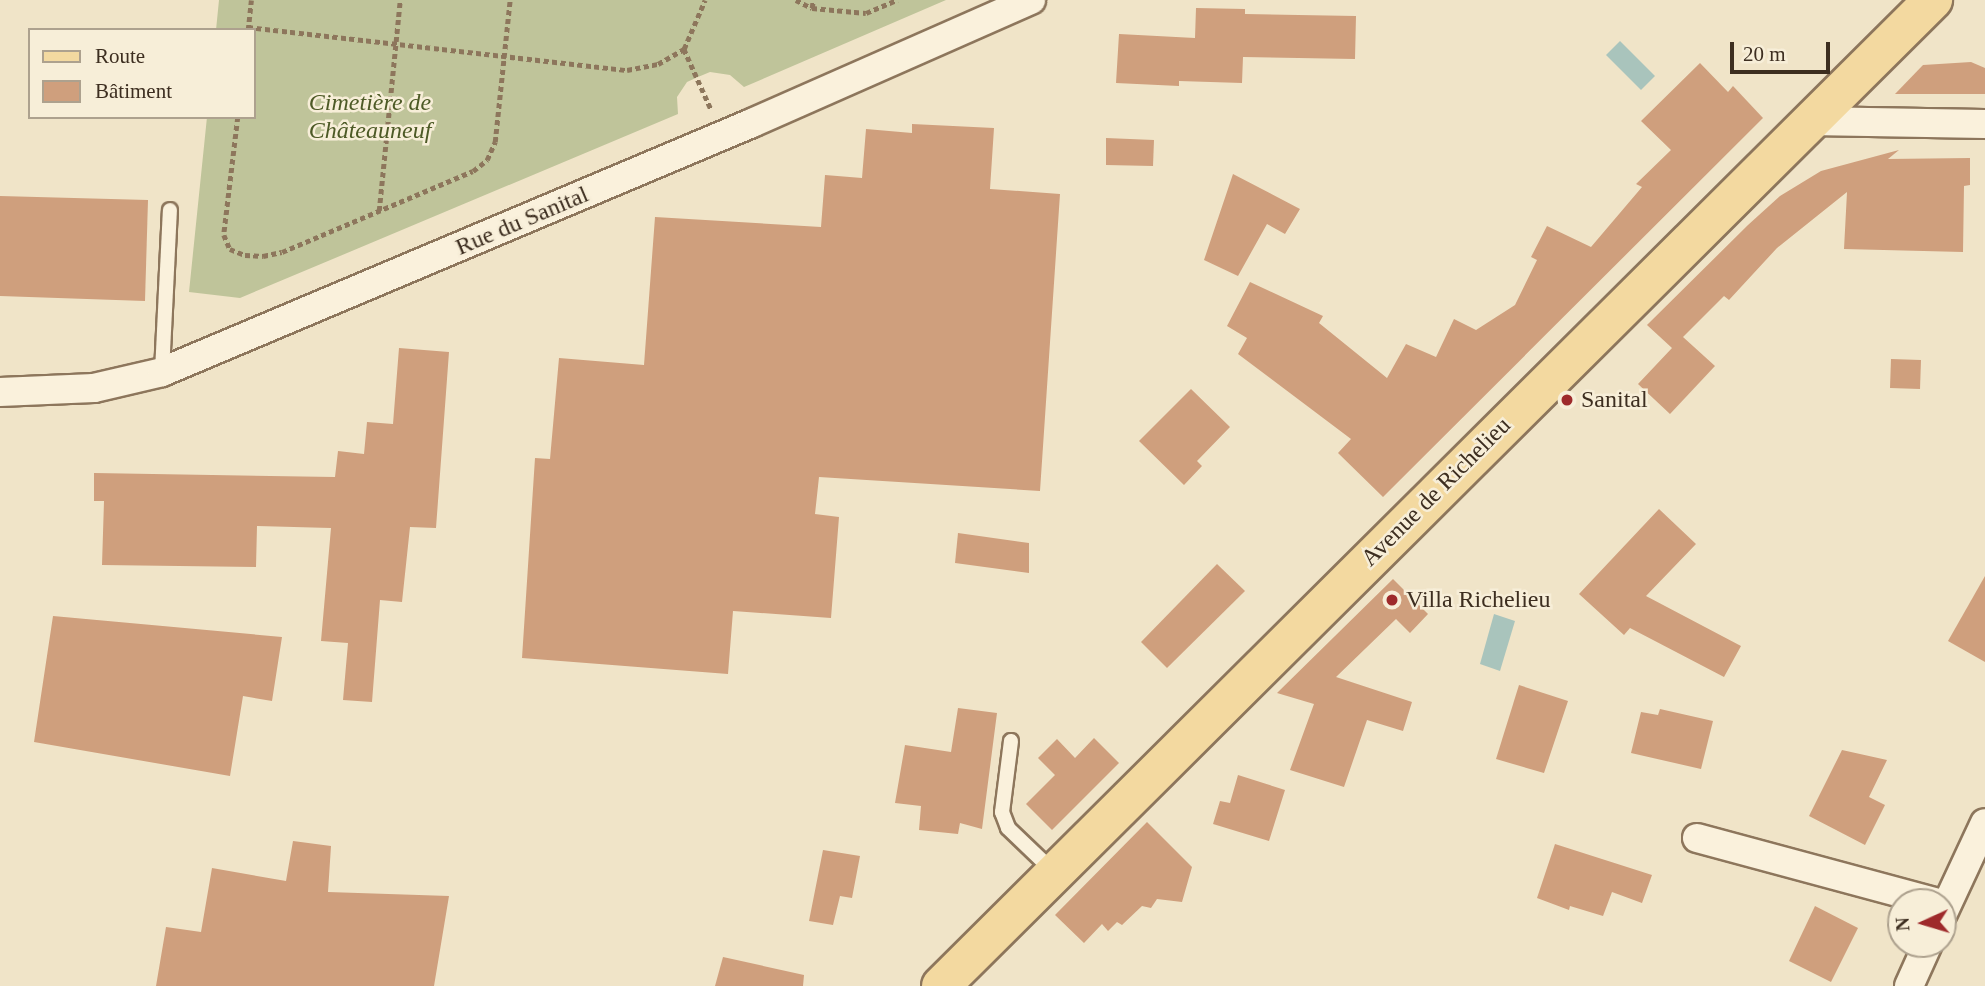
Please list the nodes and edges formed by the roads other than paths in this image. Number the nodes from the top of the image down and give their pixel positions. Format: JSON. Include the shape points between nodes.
{"nodes":[{"id":1,"x":1031,"y":0,"type":"edge"},
{"id":2,"x":1933,"y":0,"type":"edge"},
{"id":3,"x":1810,"y":121,"type":"junction"},
{"id":4,"x":1985,"y":124,"type":"edge"},
{"id":5,"x":170,"y":209,"type":"dead end"},
{"id":6,"x":162,"y":372,"type":"junction"},
{"id":7,"x":0,"y":392,"type":"edge"},
{"id":8,"x":1010,"y":741,"type":"dead end"},
{"id":9,"x":1985,"y":822,"type":"edge"},
{"id":10,"x":1697,"y":838,"type":"dead end"},
{"id":11,"x":1054,"y":873,"type":"junction"},
{"id":12,"x":1951,"y":888,"type":"edge"},
{"id":13,"x":1887,"y":891,"type":"edge"},
{"id":14,"x":1922,"y":958,"type":"edge"},
{"id":15,"x":941,"y":986,"type":"edge"},
{"id":16,"x":1909,"y":986,"type":"edge"}],
"edges":[{"from":1,"to":6,"type":"street","name":"Rue du Sanital","via":[[723,136]]},
{"from":2,"to":3,"type":"main road","name":"Avenue de Richelieu"},
{"from":3,"to":4,"type":"street"},
{"from":3,"to":11,"type":"main road","name":"Avenue de Richelieu"},
{"from":5,"to":6,"type":"lane"},
{"from":6,"to":7,"type":"street","name":"Rue du Sanital","via":[[94,388]]},
{"from":8,"to":11,"type":"lane","via":[[1002,812],[1008,828]]},
{"from":9,"to":12,"type":"street"},
{"from":10,"to":13,"type":"street"},
{"from":11,"to":15,"type":"main road","name":"Avenue de Richelieu"},
{"from":14,"to":16,"type":"street"}]}
